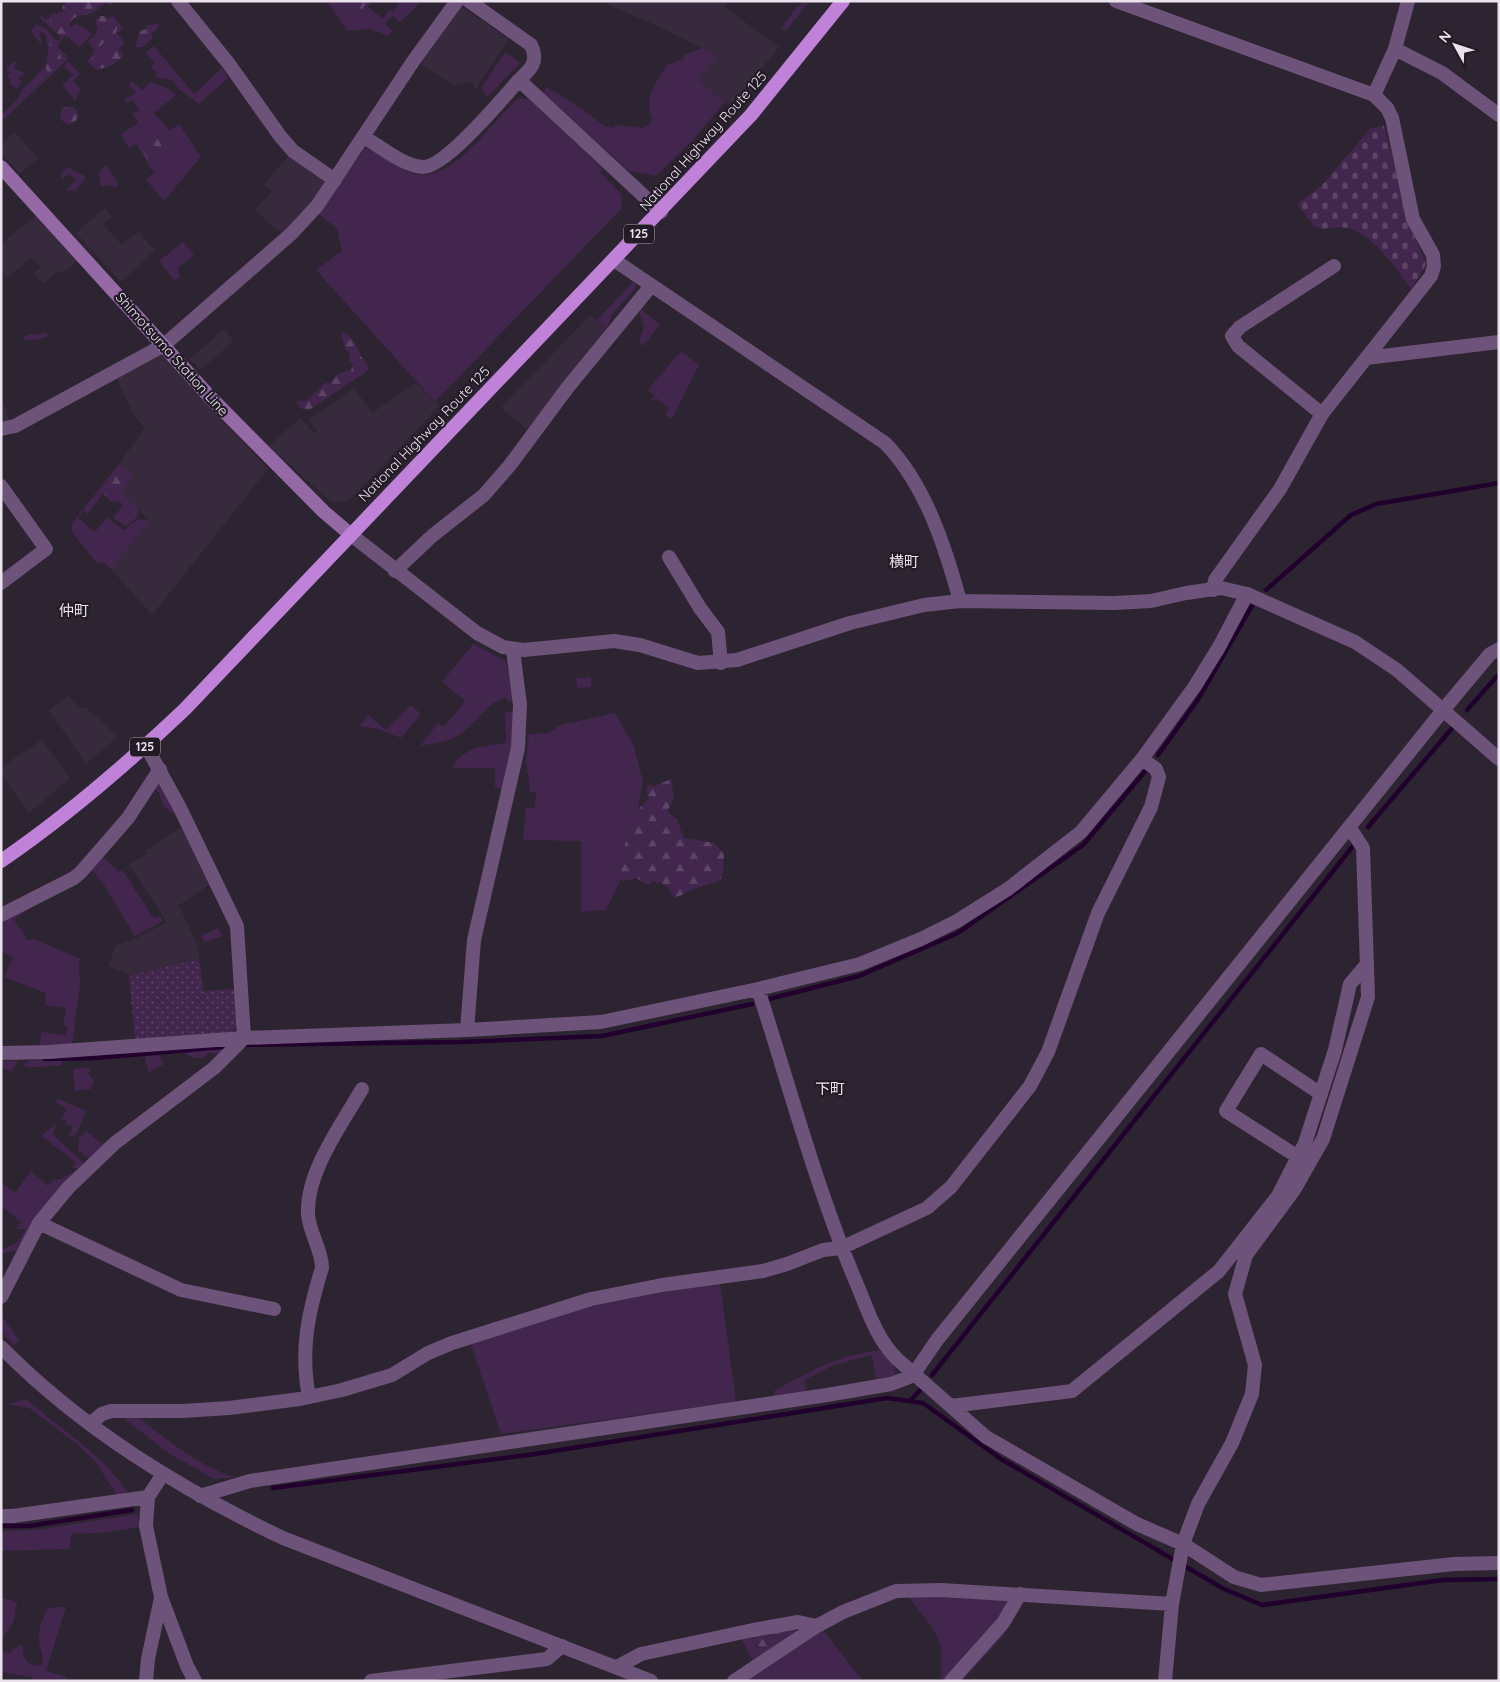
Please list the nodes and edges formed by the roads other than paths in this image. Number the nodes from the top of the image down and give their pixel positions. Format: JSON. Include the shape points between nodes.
{"nodes":[{"id":1,"x":178,"y":1,"type":"edge"},
{"id":2,"x":457,"y":1,"type":"edge"},
{"id":3,"x":469,"y":1,"type":"edge"},
{"id":4,"x":843,"y":1,"type":"edge"},
{"id":5,"x":1116,"y":1,"type":"edge"},
{"id":6,"x":1408,"y":1,"type":"edge"},
{"id":7,"x":1396,"y":49,"type":"junction"},
{"id":8,"x":519,"y":80,"type":"junction"},
{"id":9,"x":1374,"y":95,"type":"junction"},
{"id":10,"x":1499,"y":115,"type":"edge"},
{"id":11,"x":364,"y":137,"type":"junction"},
{"id":12,"x":1,"y":167,"type":"edge"},
{"id":13,"x":335,"y":180,"type":"junction"},
{"id":14,"x":661,"y":212,"type":"junction"},
{"id":15,"x":614,"y":260,"type":"junction"},
{"id":16,"x":1334,"y":266,"type":"dead end"},
{"id":17,"x":651,"y":286,"type":"junction"},
{"id":18,"x":1499,"y":342,"type":"edge"},
{"id":19,"x":164,"y":345,"type":"junction"},
{"id":20,"x":1366,"y":358,"type":"junction"},
{"id":21,"x":1322,"y":414,"type":"junction"},
{"id":22,"x":1,"y":429,"type":"edge"},
{"id":23,"x":1,"y":486,"type":"edge"},
{"id":24,"x":350,"y":534,"type":"junction"},
{"id":25,"x":668,"y":557,"type":"dead end"},
{"id":26,"x":395,"y":571,"type":"junction"},
{"id":27,"x":1,"y":583,"type":"edge"},
{"id":28,"x":1213,"y":590,"type":"junction"},
{"id":29,"x":1247,"y":594,"type":"junction"},
{"id":30,"x":960,"y":601,"type":"junction"},
{"id":31,"x":1499,"y":649,"type":"edge"},
{"id":32,"x":513,"y":650,"type":"junction"},
{"id":33,"x":721,"y":663,"type":"junction"},
{"id":34,"x":1444,"y":709,"type":"junction"},
{"id":35,"x":146,"y":746,"type":"junction"},
{"id":36,"x":1142,"y":759,"type":"junction"},
{"id":37,"x":1499,"y":759,"type":"edge"},
{"id":38,"x":160,"y":770,"type":"junction"},
{"id":39,"x":1350,"y":828,"type":"junction"},
{"id":40,"x":1,"y":860,"type":"edge"},
{"id":41,"x":1,"y":914,"type":"edge"},
{"id":42,"x":1367,"y":964,"type":"junction"},
{"id":43,"x":758,"y":989,"type":"junction"},
{"id":44,"x":467,"y":1030,"type":"junction"},
{"id":45,"x":244,"y":1038,"type":"junction"},
{"id":46,"x":1,"y":1053,"type":"edge"},
{"id":47,"x":362,"y":1089,"type":"dead end"},
{"id":48,"x":1321,"y":1094,"type":"junction"},
{"id":49,"x":1298,"y":1158,"type":"junction"},
{"id":50,"x":40,"y":1223,"type":"junction"},
{"id":51,"x":841,"y":1248,"type":"junction"},
{"id":52,"x":1,"y":1296,"type":"edge"},
{"id":53,"x":274,"y":1309,"type":"dead end"},
{"id":54,"x":1,"y":1347,"type":"edge"},
{"id":55,"x":913,"y":1375,"type":"junction"},
{"id":56,"x":309,"y":1397,"type":"junction"},
{"id":57,"x":951,"y":1406,"type":"junction"},
{"id":58,"x":90,"y":1424,"type":"junction"},
{"id":59,"x":163,"y":1474,"type":"junction"},
{"id":60,"x":200,"y":1496,"type":"junction"},
{"id":61,"x":148,"y":1497,"type":"junction"},
{"id":62,"x":1,"y":1516,"type":"edge"},
{"id":63,"x":1182,"y":1547,"type":"junction"},
{"id":64,"x":1499,"y":1563,"type":"edge"},
{"id":65,"x":1020,"y":1594,"type":"junction"},
{"id":66,"x":161,"y":1597,"type":"junction"},
{"id":67,"x":1172,"y":1604,"type":"junction"},
{"id":68,"x":817,"y":1626,"type":"junction"},
{"id":69,"x":562,"y":1646,"type":"junction"},
{"id":70,"x":617,"y":1668,"type":"junction"},
{"id":71,"x":146,"y":1681,"type":"edge"},
{"id":72,"x":195,"y":1681,"type":"edge"},
{"id":73,"x":371,"y":1681,"type":"edge"},
{"id":74,"x":651,"y":1681,"type":"edge"},
{"id":75,"x":734,"y":1681,"type":"edge"},
{"id":76,"x":951,"y":1681,"type":"edge"},
{"id":77,"x":1165,"y":1681,"type":"edge"}],
"edges":[{"from":1,"to":13,"type":"street","via":[[293,151]]},
{"from":2,"to":11,"type":"street"},
{"from":3,"to":8,"type":"street","via":[[531,45],[535,53],[534,64]]},
{"from":4,"to":14,"type":"highway","name":"National Highway Route 125","number":"125","via":[[761,104]]},
{"from":5,"to":9,"type":"street"},
{"from":6,"to":7,"type":"street"},
{"from":7,"to":9,"type":"street"},
{"from":7,"to":10,"type":"street","via":[[1445,75]]},
{"from":8,"to":11,"type":"street","via":[[471,132],[434,165],[425,168],[413,166]]},
{"from":8,"to":14,"type":"street"},
{"from":9,"to":20,"type":"street","via":[[1392,118],[1413,219],[1434,262],[1431,276]]},
{"from":11,"to":13,"type":"street"},
{"from":12,"to":19,"type":"main road","name":"Shimotsuma Station Line"},
{"from":13,"to":19,"type":"street","via":[[291,234]]},
{"from":14,"to":15,"type":"highway","name":"National Highway Route 125","number":"125"},
{"from":15,"to":17,"type":"street"},
{"from":15,"to":24,"type":"highway","name":"National Highway Route 125","number":"125"},
{"from":16,"to":21,"type":"street","via":[[1240,327],[1232,336],[1238,346]]},
{"from":17,"to":26,"type":"street","via":[[484,495],[432,536]]},
{"from":17,"to":30,"type":"street","via":[[854,420],[893,451],[924,501]]},
{"from":18,"to":20,"type":"street"},
{"from":19,"to":22,"type":"street","via":[[15,426]]},
{"from":19,"to":24,"type":"main road","name":"Shimotsuma Station Line","via":[[262,450]]},
{"from":20,"to":21,"type":"street"},
{"from":21,"to":28,"type":"street","via":[[1280,490],[1215,580]]},
{"from":23,"to":27,"type":"street","via":[[46,549]]},
{"from":24,"to":26,"type":"street"},
{"from":24,"to":35,"type":"highway","name":"National Highway Route 125","number":"125"},
{"from":25,"to":33,"type":"street","via":[[718,632]]},
{"from":26,"to":32,"type":"street","via":[[477,633]]},
{"from":28,"to":29,"type":"street","via":[[1221,588]]},
{"from":28,"to":30,"type":"street","via":[[1151,601],[1114,603]]},
{"from":29,"to":34,"type":"street","via":[[1355,642]]},
{"from":29,"to":36,"type":"street","via":[[1204,670]]},
{"from":30,"to":33,"type":"street","via":[[869,617]]},
{"from":31,"to":34,"type":"street","via":[[1490,654]]},
{"from":32,"to":33,"type":"street","via":[[614,641],[698,663]]},
{"from":32,"to":44,"type":"street","via":[[520,705],[518,748],[474,940]]},
{"from":34,"to":37,"type":"street"},
{"from":34,"to":39,"type":"street"},
{"from":35,"to":38,"type":"street"},
{"from":35,"to":40,"type":"highway","name":"National Highway Route 125","number":"125","via":[[43,832]]},
{"from":36,"to":43,"type":"street","via":[[1081,832],[1008,888],[957,920],[860,964]]},
{"from":36,"to":51,"type":"street","via":[[1156,769],[1160,777],[1151,807],[1098,913],[1048,1052],[1030,1086],[951,1187],[927,1208]]},
{"from":38,"to":41,"type":"street","via":[[123,824],[81,872]]},
{"from":38,"to":45,"type":"street","via":[[237,926]]},
{"from":39,"to":42,"type":"street","via":[[1363,848]]},
{"from":39,"to":55,"type":"street","via":[[1004,1257]]},
{"from":42,"to":48,"type":"street","via":[[1350,984]]},
{"from":42,"to":63,"type":"street","via":[[1368,997],[1322,1139],[1294,1190],[1246,1255],[1236,1294],[1255,1365],[1252,1394],[1232,1443],[1198,1504]]},
{"from":43,"to":44,"type":"street","via":[[607,1021]]},
{"from":43,"to":51,"type":"street"},
{"from":44,"to":45,"type":"street"},
{"from":45,"to":46,"type":"street"},
{"from":45,"to":50,"type":"street","via":[[214,1068],[115,1143],[68,1188]]},
{"from":47,"to":56,"type":"street","via":[[322,1158],[311,1189],[310,1230],[322,1258],[322,1268],[305,1338],[304,1366]]},
{"from":48,"to":49,"type":"street"},
{"from":48,"to":49,"type":"street","via":[[1261,1054],[1226,1111]]},
{"from":49,"to":57,"type":"street","via":[[1278,1196],[1219,1271],[1072,1391]]},
{"from":50,"to":52,"type":"street"},
{"from":50,"to":53,"type":"street","via":[[182,1290]]},
{"from":51,"to":55,"type":"street","via":[[882,1341]]},
{"from":51,"to":56,"type":"street","via":[[823,1250],[762,1270],[592,1299],[444,1346],[375,1382]]},
{"from":54,"to":58,"type":"street","via":[[28,1374]]},
{"from":55,"to":57,"type":"street"},
{"from":55,"to":60,"type":"street","via":[[891,1384],[827,1395],[250,1481]]},
{"from":56,"to":58,"type":"street","via":[[182,1411],[120,1410],[102,1414]]},
{"from":57,"to":63,"type":"street","via":[[986,1438]]},
{"from":58,"to":59,"type":"street"},
{"from":59,"to":60,"type":"street"},
{"from":59,"to":61,"type":"street"},
{"from":60,"to":69,"type":"street","via":[[283,1538]]},
{"from":61,"to":62,"type":"street"},
{"from":61,"to":66,"type":"street","via":[[146,1526]]},
{"from":63,"to":64,"type":"street","via":[[1234,1578],[1261,1585],[1454,1564]]},
{"from":63,"to":67,"type":"street"},
{"from":65,"to":67,"type":"street"},
{"from":65,"to":68,"type":"street","via":[[896,1591]]},
{"from":65,"to":76,"type":"street","via":[[996,1632]]},
{"from":66,"to":71,"type":"street"},
{"from":66,"to":72,"type":"street"},
{"from":67,"to":77,"type":"street"},
{"from":68,"to":70,"type":"street","via":[[798,1622],[753,1630],[641,1654]]},
{"from":68,"to":75,"type":"street"},
{"from":69,"to":70,"type":"street"},
{"from":69,"to":73,"type":"street","via":[[547,1659]]},
{"from":70,"to":74,"type":"street"}]}
